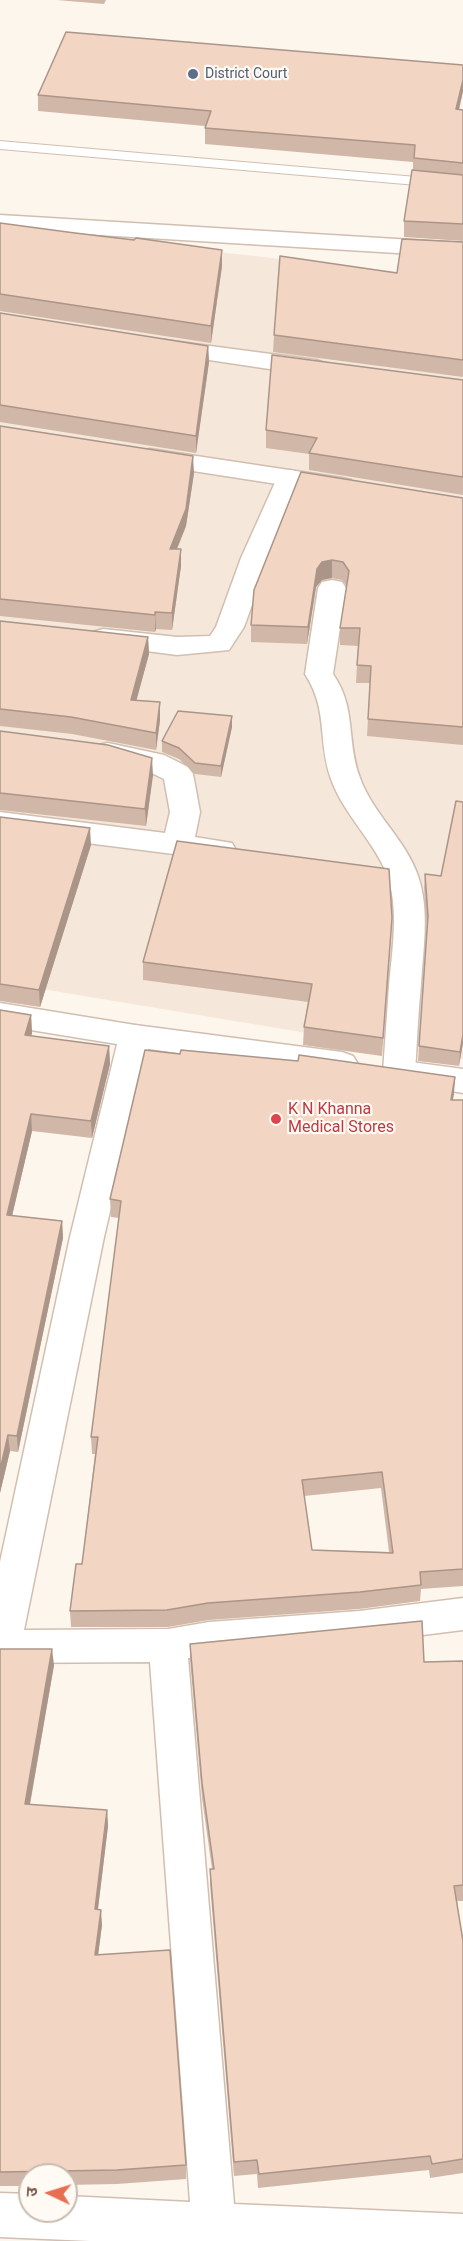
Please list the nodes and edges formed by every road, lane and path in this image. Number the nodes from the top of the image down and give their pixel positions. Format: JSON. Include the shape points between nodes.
{"nodes":[{"id":1,"x":0,"y":145,"type":"edge"},
{"id":2,"x":463,"y":185,"type":"edge"},
{"id":3,"x":0,"y":222,"type":"edge"},
{"id":4,"x":463,"y":250,"type":"edge"},
{"id":5,"x":145,"y":343,"type":"edge"},
{"id":6,"x":334,"y":370,"type":"edge"},
{"id":7,"x":129,"y":453,"type":"edge"},
{"id":8,"x":290,"y":478,"type":"junction"},
{"id":9,"x":371,"y":490,"type":"edge"},
{"id":10,"x":332,"y":588,"type":"dead end"},
{"id":11,"x":82,"y":636,"type":"edge"},
{"id":12,"x":81,"y":748,"type":"edge"},
{"id":13,"x":0,"y":822,"type":"edge"},
{"id":14,"x":178,"y":844,"type":"junction"},
{"id":15,"x":249,"y":854,"type":"edge"},
{"id":16,"x":368,"y":872,"type":"edge"},
{"id":17,"x":404,"y":877,"type":"junction"},
{"id":18,"x":0,"y":1014,"type":"edge"},
{"id":19,"x":135,"y":1036,"type":"junction"},
{"id":20,"x":399,"y":1072,"type":"junction"},
{"id":21,"x":463,"y":1081,"type":"edge"},
{"id":22,"x":463,"y":1614,"type":"edge"},
{"id":23,"x":168,"y":1645,"type":"junction"},
{"id":24,"x":1,"y":1647,"type":"edge"},
{"id":25,"x":0,"y":2215,"type":"edge"},
{"id":26,"x":214,"y":2226,"type":"junction"},
{"id":27,"x":463,"y":2236,"type":"edge"}],
"edges":[{"from":1,"to":2,"type":"lane"},
{"from":3,"to":4,"type":"street"},
{"from":5,"to":6,"type":"street"},
{"from":7,"to":8,"type":"street"},
{"from":8,"to":9,"type":"street"},
{"from":8,"to":11,"type":"street","via":[[230,627],[219,644],[177,646]]},
{"from":10,"to":17,"type":"street","via":[[319,674],[330,687],[337,707],[341,766],[355,799],[385,839]]},
{"from":12,"to":14,"type":"street","via":[[139,756],[178,774],[185,812]]},
{"from":13,"to":14,"type":"street"},
{"from":14,"to":15,"type":"street"},
{"from":16,"to":17,"type":"street"},
{"from":17,"to":20,"type":"street","via":[[409,915]]},
{"from":18,"to":19,"type":"street"},
{"from":19,"to":20,"type":"street"},
{"from":19,"to":24,"type":"street","via":[[87,1237]]},
{"from":20,"to":21,"type":"street"},
{"from":22,"to":23,"type":"street"},
{"from":23,"to":24,"type":"street"},
{"from":23,"to":26,"type":"street"},
{"from":25,"to":26,"type":"street"},
{"from":26,"to":27,"type":"street"}]}
